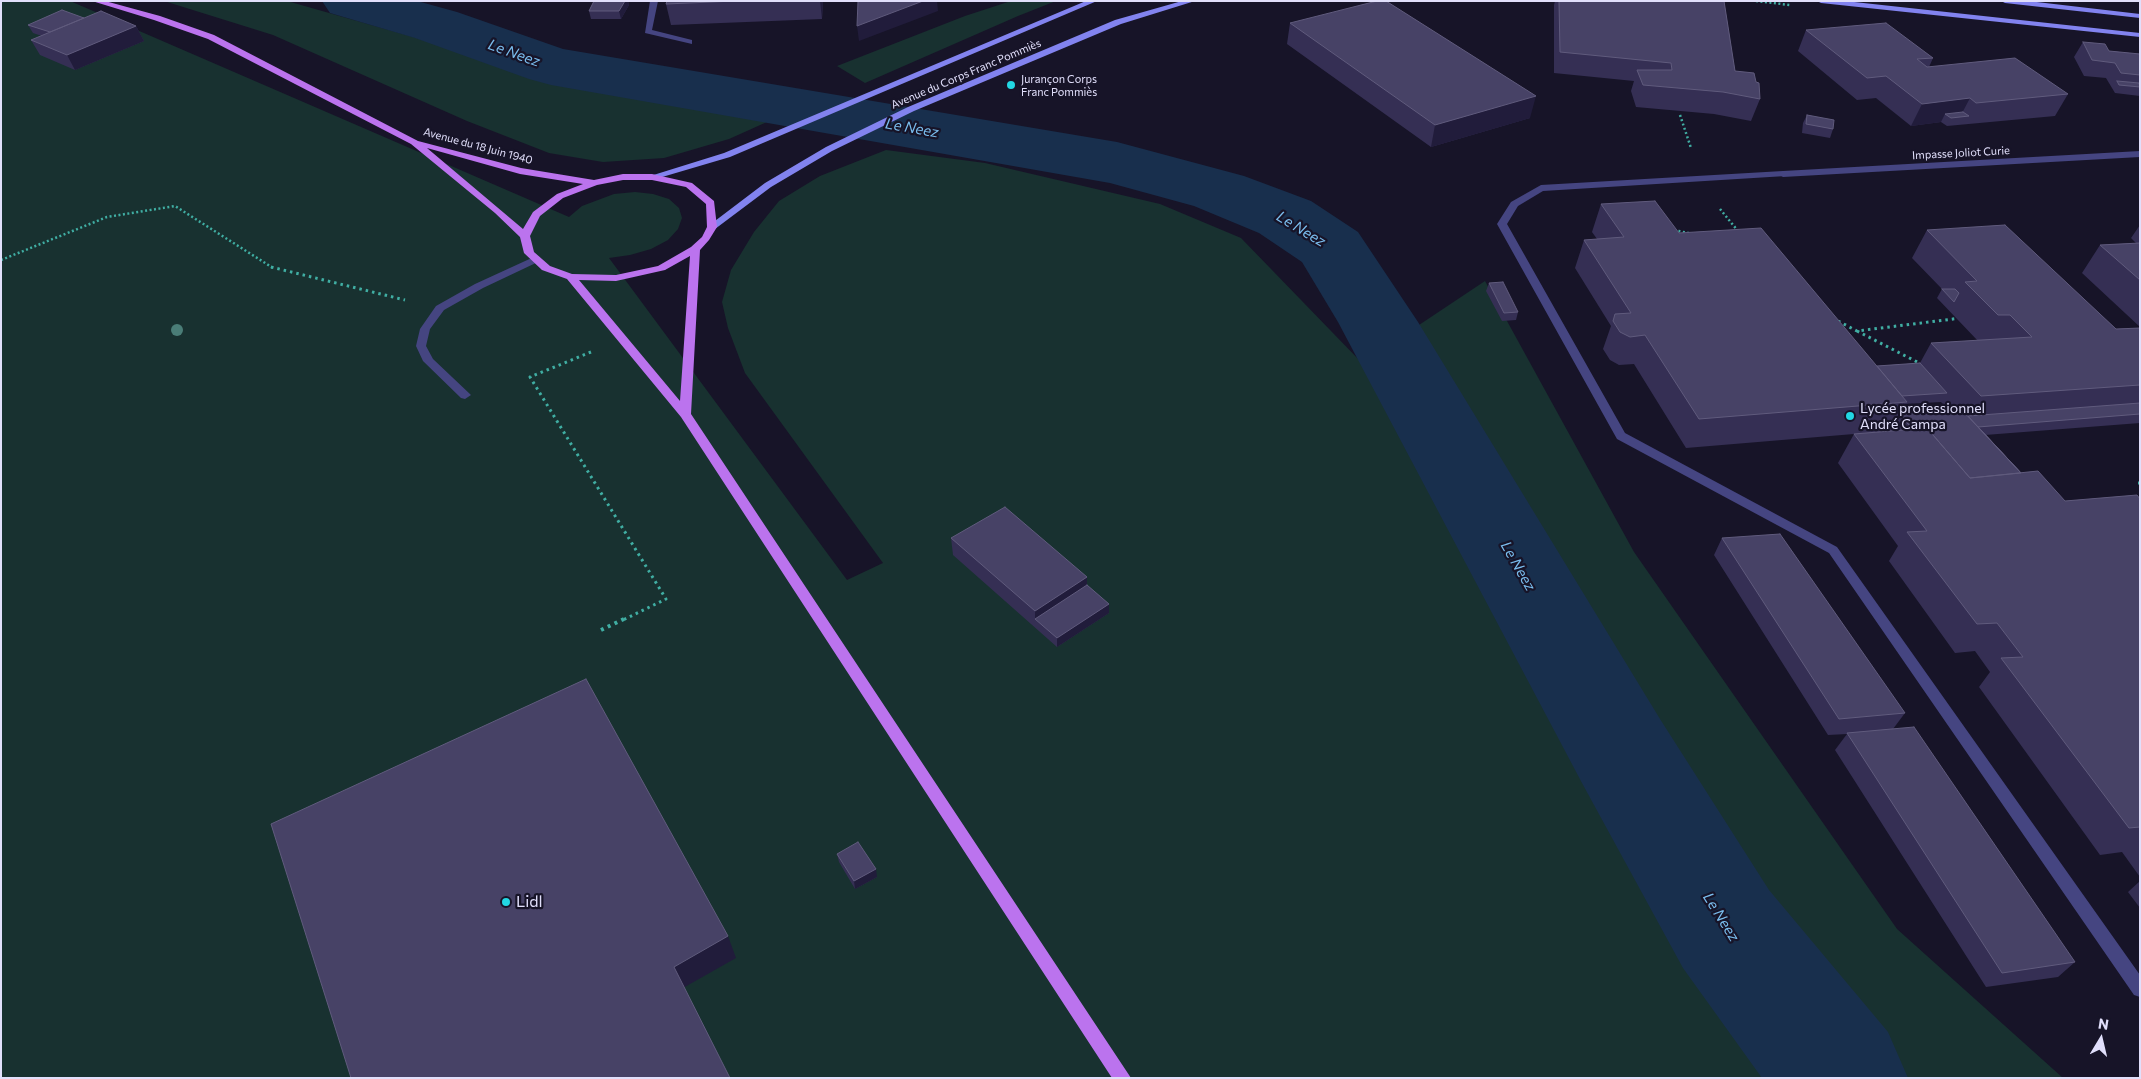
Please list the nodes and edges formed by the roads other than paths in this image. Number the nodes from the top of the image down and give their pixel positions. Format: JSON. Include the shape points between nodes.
{"nodes":[{"id":1,"x":96,"y":1,"type":"edge"},
{"id":2,"x":654,"y":1,"type":"edge"},
{"id":3,"x":1093,"y":1,"type":"edge"},
{"id":4,"x":1191,"y":1,"type":"edge"},
{"id":5,"x":1821,"y":1,"type":"edge"},
{"id":6,"x":2005,"y":1,"type":"edge"},
{"id":7,"x":2140,"y":16,"type":"edge"},
{"id":8,"x":2140,"y":35,"type":"edge"},
{"id":9,"x":689,"y":42,"type":"dead end"},
{"id":10,"x":414,"y":142,"type":"junction"},
{"id":11,"x":2140,"y":154,"type":"edge"},
{"id":12,"x":652,"y":177,"type":"junction"},
{"id":13,"x":594,"y":183,"type":"junction"},
{"id":14,"x":712,"y":227,"type":"junction"},
{"id":15,"x":525,"y":236,"type":"junction"},
{"id":16,"x":695,"y":249,"type":"junction"},
{"id":17,"x":536,"y":260,"type":"junction"},
{"id":18,"x":571,"y":277,"type":"junction"},
{"id":19,"x":465,"y":394,"type":"dead end"},
{"id":20,"x":686,"y":414,"type":"junction"},
{"id":21,"x":2140,"y":989,"type":"edge"},
{"id":22,"x":1122,"y":1078,"type":"edge"}],
"edges":[{"from":1,"to":10,"type":"main road","via":[[211,37]]},
{"from":2,"to":9,"type":"street","via":[[648,31]]},
{"from":3,"to":12,"type":"main road","name":"Avenue du Corps Franc Pommiès","via":[[727,156]]},
{"from":4,"to":14,"type":"main road","name":"Avenue du Corps Franc Pommiès","via":[[1118,22],[910,108],[829,149],[768,185]]},
{"from":5,"to":8,"type":"main road"},
{"from":6,"to":7,"type":"main road"},
{"from":10,"to":13,"type":"main road","name":"Avenue du 18 Juin 1940","via":[[520,171]]},
{"from":10,"to":15,"type":"main road"},
{"from":11,"to":21,"type":"street","name":"Impasse Joliot Curie","via":[[1541,188],[1514,204],[1502,224],[1621,436],[1833,550]]},
{"from":12,"to":13,"type":"main road","via":[[623,177]]},
{"from":12,"to":14,"type":"main road","via":[[689,185],[711,203]]},
{"from":13,"to":15,"type":"main road","via":[[560,196],[536,214]]},
{"from":14,"to":16,"type":"main road"},
{"from":15,"to":17,"type":"main road","via":[[529,253]]},
{"from":16,"to":18,"type":"main road","via":[[660,268],[616,278]]},
{"from":16,"to":20,"type":"main road"},
{"from":17,"to":18,"type":"main road","via":[[546,268]]},
{"from":17,"to":19,"type":"street","via":[[440,308],[425,328],[422,346],[428,361]]},
{"from":18,"to":20,"type":"main road"},
{"from":20,"to":22,"type":"main road"}]}
